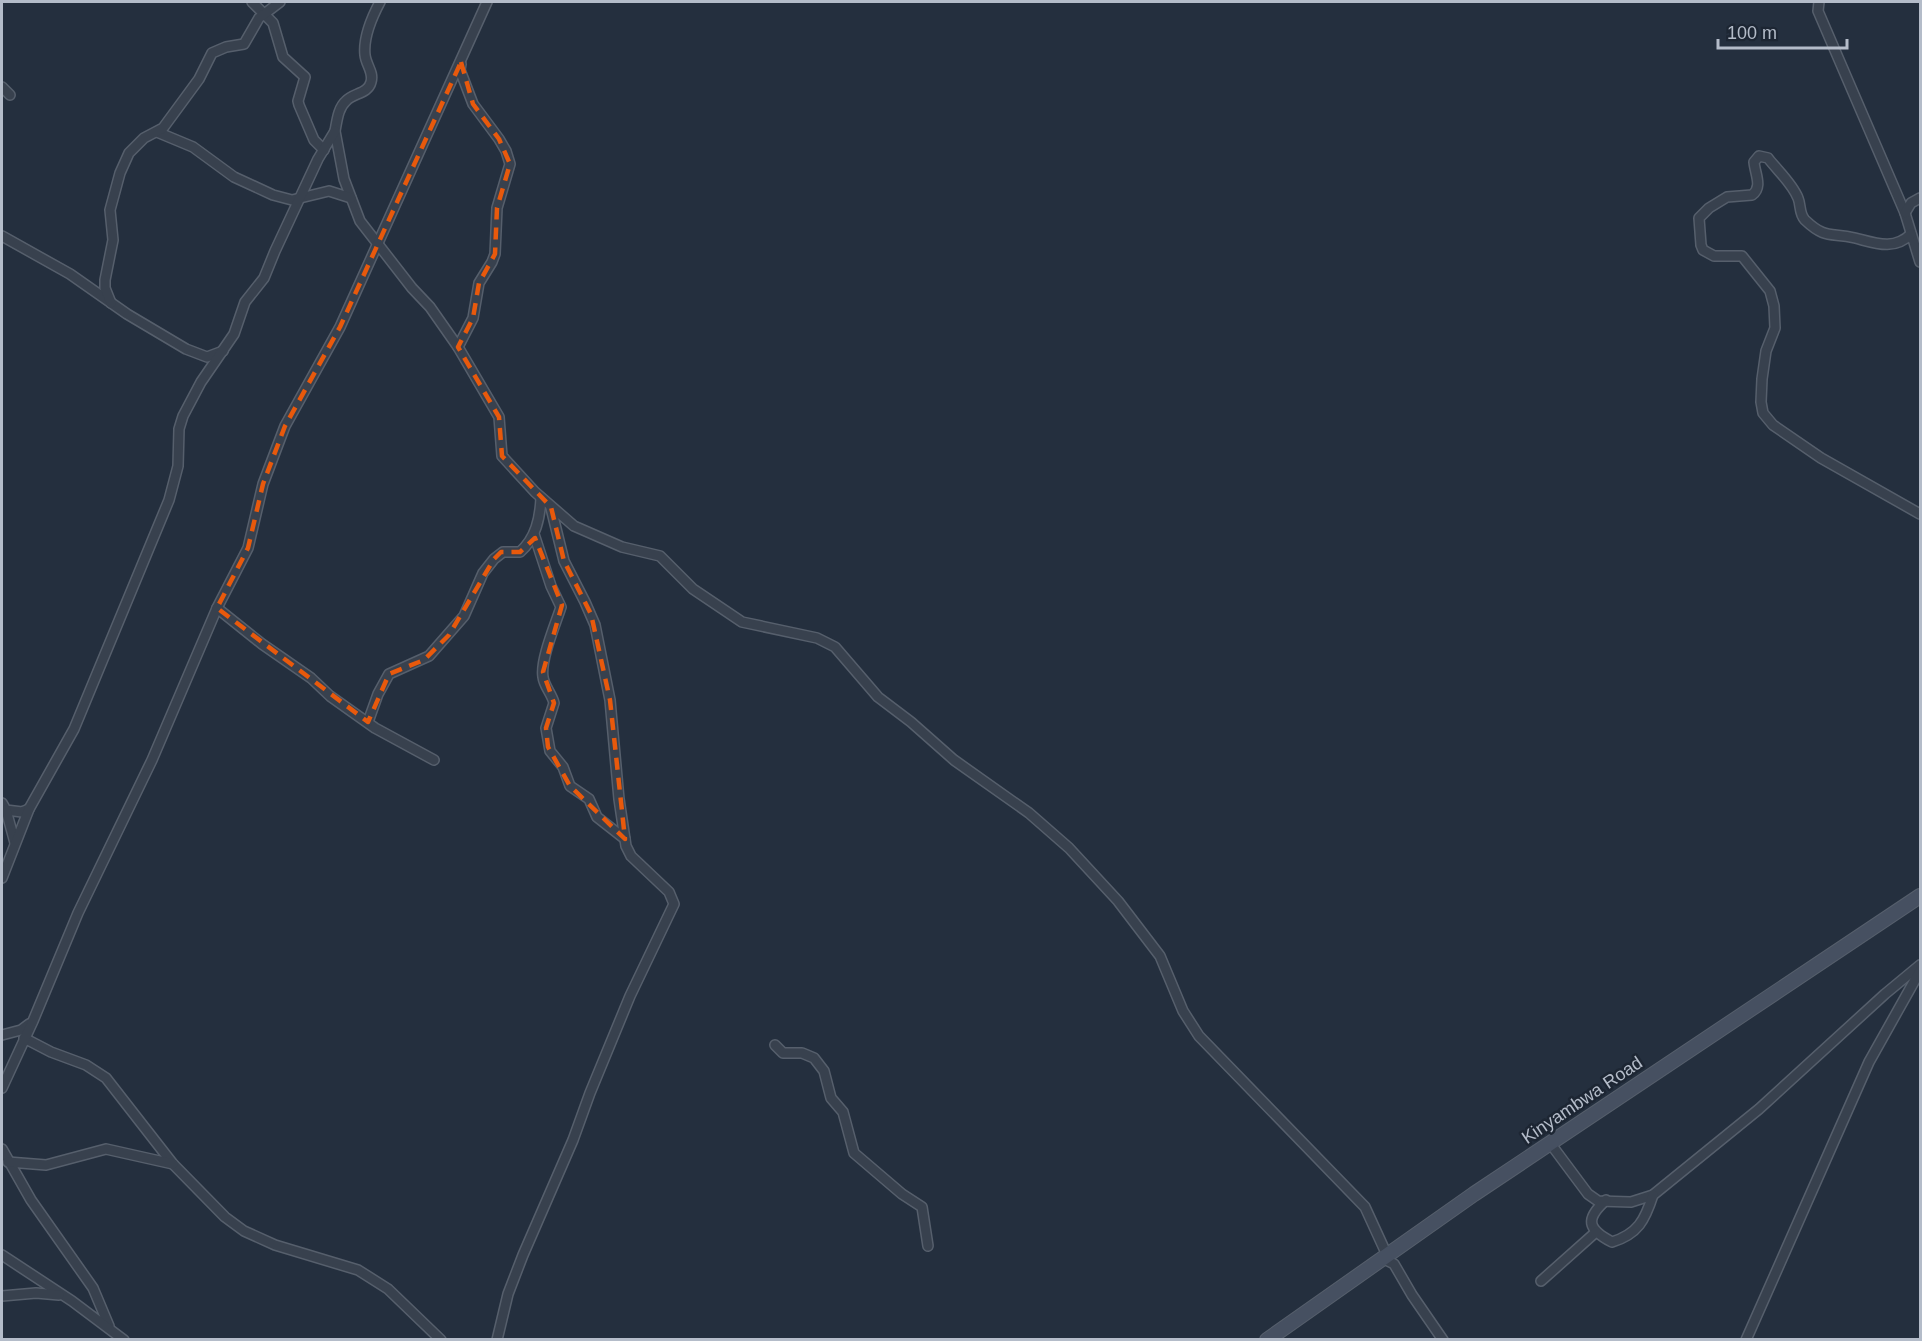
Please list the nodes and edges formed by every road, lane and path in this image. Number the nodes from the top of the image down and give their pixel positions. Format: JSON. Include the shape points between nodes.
{"nodes":[{"id":1,"x":252,"y":2,"type":"edge"},
{"id":2,"x":280,"y":2,"type":"edge"},
{"id":3,"x":487,"y":2,"type":"edge"},
{"id":4,"x":1819,"y":2,"type":"edge"},
{"id":5,"x":377,"y":5,"type":"edge"},
{"id":6,"x":263,"y":14,"type":"junction"},
{"id":7,"x":461,"y":62,"type":"junction"},
{"id":8,"x":2,"y":87,"type":"edge"},
{"id":9,"x":10,"y":95,"type":"dead end"},
{"id":10,"x":157,"y":132,"type":"junction"},
{"id":11,"x":335,"y":132,"type":"junction"},
{"id":12,"x":324,"y":150,"type":"junction"},
{"id":13,"x":300,"y":198,"type":"junction"},
{"id":14,"x":351,"y":198,"type":"junction"},
{"id":15,"x":1920,"y":198,"type":"edge"},
{"id":16,"x":1905,"y":213,"type":"junction"},
{"id":17,"x":1911,"y":234,"type":"junction"},
{"id":18,"x":2,"y":236,"type":"edge"},
{"id":19,"x":377,"y":245,"type":"junction"},
{"id":20,"x":1920,"y":262,"type":"edge"},
{"id":21,"x":111,"y":303,"type":"junction"},
{"id":22,"x":458,"y":347,"type":"junction"},
{"id":23,"x":223,"y":351,"type":"junction"},
{"id":24,"x":541,"y":498,"type":"junction"},
{"id":25,"x":551,"y":507,"type":"junction"},
{"id":26,"x":1920,"y":514,"type":"edge"},
{"id":27,"x":534,"y":534,"type":"junction"},
{"id":28,"x":217,"y":608,"type":"junction"},
{"id":29,"x":368,"y":722,"type":"junction"},
{"id":30,"x":434,"y":760,"type":"dead end"},
{"id":31,"x":4,"y":806,"type":"edge"},
{"id":32,"x":29,"y":809,"type":"junction"},
{"id":33,"x":625,"y":839,"type":"junction"},
{"id":34,"x":15,"y":843,"type":"junction"},
{"id":35,"x":2,"y":878,"type":"edge"},
{"id":36,"x":1920,"y":896,"type":"edge"},
{"id":37,"x":1920,"y":965,"type":"edge"},
{"id":38,"x":1920,"y":972,"type":"edge"},
{"id":39,"x":33,"y":1021,"type":"junction"},
{"id":40,"x":2,"y":1035,"type":"edge"},
{"id":41,"x":24,"y":1038,"type":"junction"},
{"id":42,"x":775,"y":1045,"type":"dead end"},
{"id":43,"x":2,"y":1088,"type":"edge"},
{"id":44,"x":1550,"y":1143,"type":"junction"},
{"id":45,"x":2,"y":1149,"type":"edge"},
{"id":46,"x":8,"y":1162,"type":"junction"},
{"id":47,"x":173,"y":1164,"type":"junction"},
{"id":48,"x":1653,"y":1195,"type":"junction"},
{"id":49,"x":1606,"y":1200,"type":"junction"},
{"id":50,"x":1596,"y":1232,"type":"junction"},
{"id":51,"x":928,"y":1245,"type":"dead end"},
{"id":52,"x":2,"y":1255,"type":"edge"},
{"id":53,"x":1385,"y":1257,"type":"junction"},
{"id":54,"x":1541,"y":1281,"type":"dead end"},
{"id":55,"x":2,"y":1296,"type":"edge"},
{"id":56,"x":64,"y":1296,"type":"junction"},
{"id":57,"x":109,"y":1326,"type":"junction"},
{"id":58,"x":124,"y":1340,"type":"edge"},
{"id":59,"x":441,"y":1340,"type":"edge"},
{"id":60,"x":498,"y":1340,"type":"edge"},
{"id":61,"x":1267,"y":1340,"type":"edge"},
{"id":62,"x":1443,"y":1340,"type":"edge"},
{"id":63,"x":1746,"y":1340,"type":"edge"}],
"edges":[{"from":1,"to":6,"type":"street"},
{"from":2,"to":6,"type":"street"},
{"from":3,"to":7,"type":"street"},
{"from":4,"to":16,"type":"street","via":[[1818,11]]},
{"from":5,"to":11,"type":"street","via":[[365,45],[372,81],[368,89],[345,101]]},
{"from":6,"to":10,"type":"street","via":[[244,44],[212,53],[199,79],[164,128]]},
{"from":6,"to":12,"type":"street","via":[[274,27],[283,57],[305,77],[298,105],[310,134]]},
{"from":7,"to":19,"type":"street"},
{"from":7,"to":22,"type":"street","via":[[472,104],[507,151],[510,164],[498,198],[492,262],[478,283],[473,318]]},
{"from":8,"to":9,"type":"street"},
{"from":10,"to":13,"type":"street","via":[[193,147],[241,181],[286,199]]},
{"from":10,"to":21,"type":"street","via":[[129,153],[112,197],[113,240],[105,280]]},
{"from":11,"to":12,"type":"street"},
{"from":11,"to":14,"type":"street"},
{"from":12,"to":13,"type":"street"},
{"from":13,"to":14,"type":"street","via":[[329,191]]},
{"from":13,"to":23,"type":"street","via":[[264,278],[246,302]]},
{"from":14,"to":19,"type":"street","via":[[360,221]]},
{"from":15,"to":16,"type":"street","via":[[1911,202]]},
{"from":16,"to":17,"type":"street"},
{"from":17,"to":20,"type":"street"},
{"from":17,"to":26,"type":"street","via":[[1905,241],[1884,245],[1825,235],[1805,219],[1795,190],[1764,156],[1754,162],[1756,193],[1727,196],[1702,215],[1699,223],[1703,250],[1714,256],[1742,256],[1773,298],[1775,328],[1766,351],[1763,412],[1773,425],[1821,458]]},
{"from":18,"to":21,"type":"street","via":[[70,274]]},
{"from":19,"to":22,"type":"street"},
{"from":19,"to":28,"type":"street","via":[[340,327],[285,426],[263,484],[248,548]]},
{"from":21,"to":23,"type":"street","via":[[199,355],[207,357]]},
{"from":22,"to":24,"type":"street","via":[[499,417],[502,456]]},
{"from":23,"to":32,"type":"street","via":[[183,416],[178,466],[169,500],[74,729]]},
{"from":24,"to":25,"type":"street"},
{"from":24,"to":27,"type":"street"},
{"from":25,"to":33,"type":"street","via":[[564,561],[595,625],[610,700]]},
{"from":25,"to":53,"type":"street","via":[[594,536],[660,556],[693,589],[742,622],[817,638],[835,647],[878,697],[1069,848],[1118,901],[1160,956],[1183,1011],[1199,1036],[1365,1207]]},
{"from":27,"to":29,"type":"street","via":[[520,552],[503,552],[494,559],[483,573],[464,616],[429,657],[389,674]]},
{"from":27,"to":33,"type":"street","via":[[561,607],[543,672],[554,703],[546,728],[548,747],[563,767],[570,786],[589,799],[597,817]]},
{"from":28,"to":29,"type":"street"},
{"from":28,"to":39,"type":"street"},
{"from":29,"to":30,"type":"street"},
{"from":31,"to":32,"type":"street","via":[[22,812]]},
{"from":31,"to":34,"type":"street"},
{"from":32,"to":34,"type":"street"},
{"from":33,"to":60,"type":"street","via":[[631,856],[669,892],[674,904],[630,996],[507,1294]]},
{"from":34,"to":35,"type":"street"},
{"from":36,"to":44,"type":"street","name":"Kinyambwa Road"},
{"from":37,"to":48,"type":"street","via":[[1759,1109]]},
{"from":38,"to":63,"type":"street","via":[[1869,1062]]},
{"from":39,"to":40,"type":"street","via":[[21,1030]]},
{"from":39,"to":41,"type":"street"},
{"from":41,"to":43,"type":"street"},
{"from":41,"to":47,"type":"street","via":[[100,1073]]},
{"from":42,"to":51,"type":"street","via":[[783,1053],[802,1053],[814,1058],[824,1071],[831,1098],[843,1112],[854,1153],[922,1207]]},
{"from":44,"to":49,"type":"street","via":[[1588,1194],[1598,1201]]},
{"from":44,"to":53,"type":"street","name":"Kinyambwa Road"},
{"from":45,"to":46,"type":"street"},
{"from":46,"to":47,"type":"street","via":[[46,1165],[106,1149]]},
{"from":46,"to":57,"type":"street","via":[[93,1288]]},
{"from":47,"to":59,"type":"street","via":[[244,1231],[358,1270],[388,1289]]},
{"from":48,"to":49,"type":"street","via":[[1631,1202]]},
{"from":48,"to":50,"type":"street","via":[[1647,1215],[1626,1238],[1612,1242]]},
{"from":49,"to":50,"type":"street","via":[[1593,1212]]},
{"from":50,"to":54,"type":"street"},
{"from":52,"to":56,"type":"street"},
{"from":53,"to":61,"type":"street","name":"Kinyambwa Road"},
{"from":53,"to":62,"type":"street","via":[[1394,1264]]},
{"from":55,"to":56,"type":"street"},
{"from":56,"to":57,"type":"street"},
{"from":57,"to":58,"type":"street"}]}
